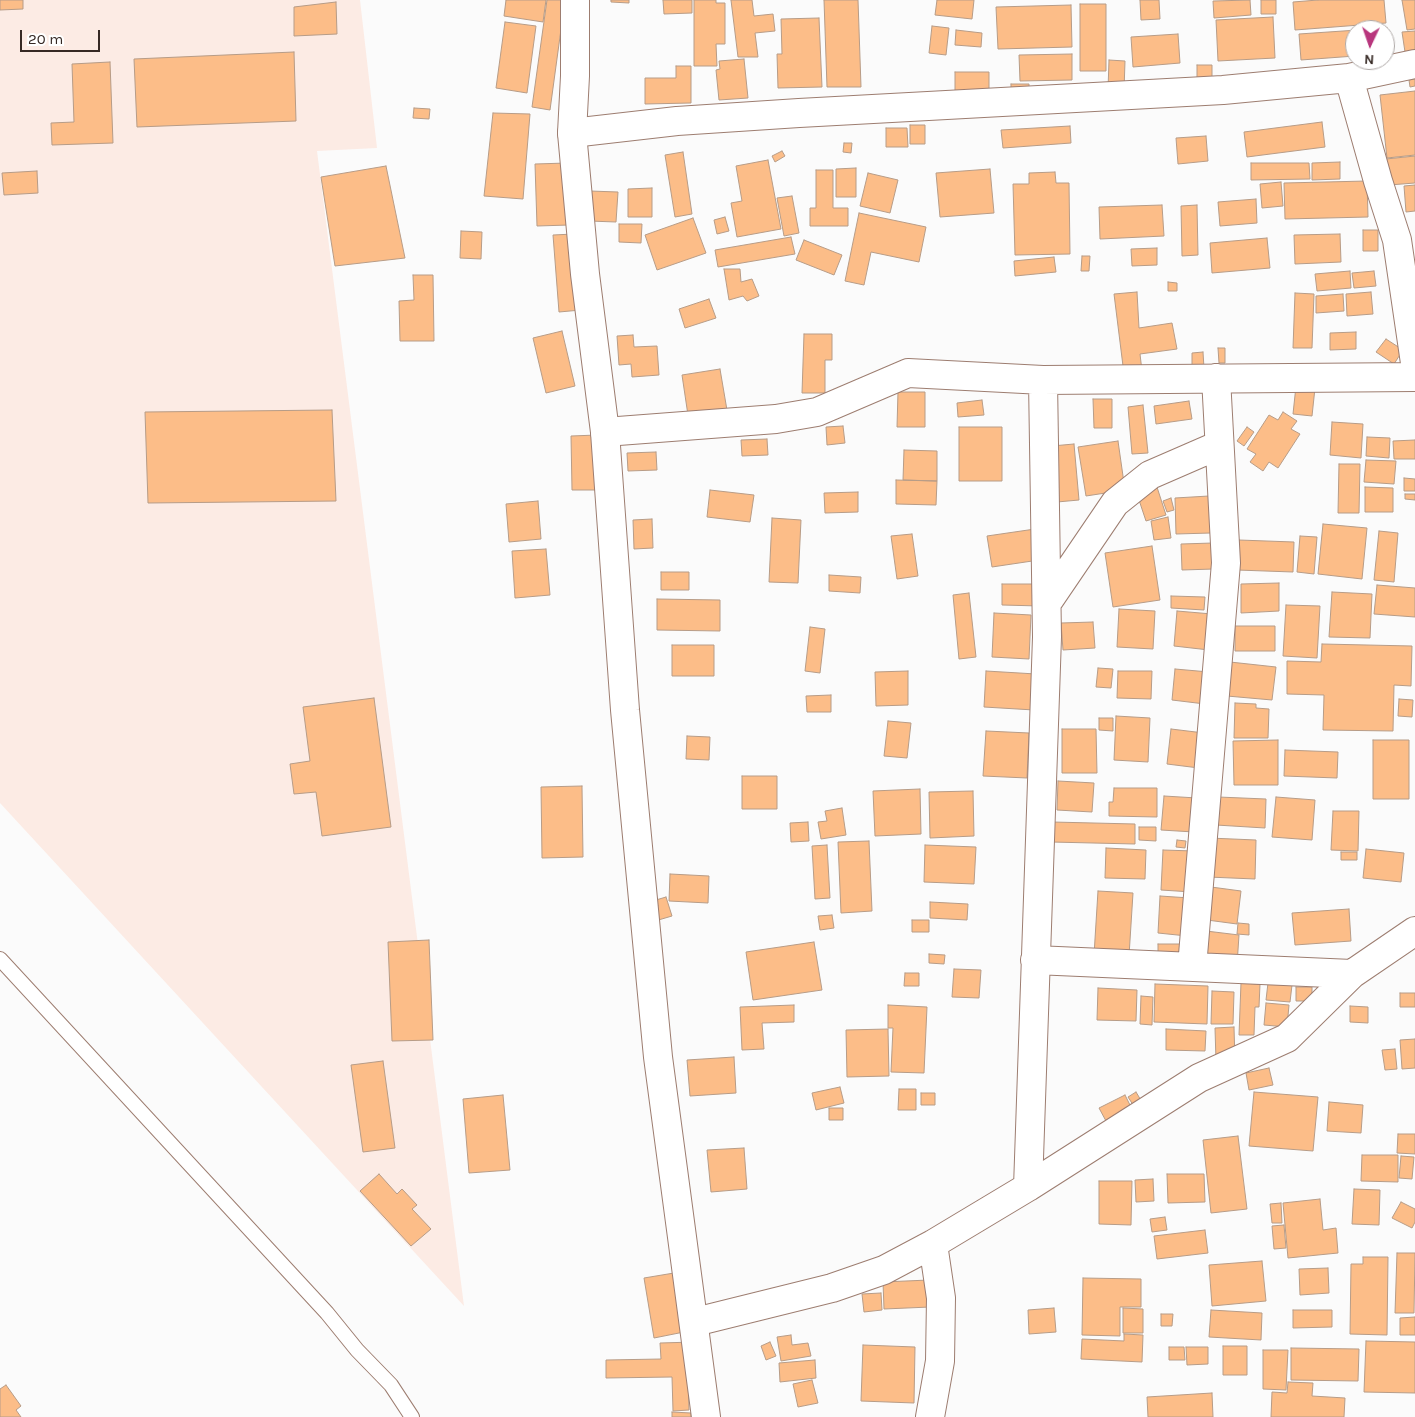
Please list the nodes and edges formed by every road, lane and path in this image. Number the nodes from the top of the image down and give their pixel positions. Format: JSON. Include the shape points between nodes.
{"nodes":[{"id":1,"x":575,"y":0,"type":"edge"},
{"id":2,"x":1415,"y":64,"type":"edge"},
{"id":3,"x":1349,"y":78,"type":"junction"},
{"id":4,"x":572,"y":133,"type":"junction"},
{"id":5,"x":1406,"y":238,"type":"edge"},
{"id":6,"x":1415,"y":363,"type":"edge"},
{"id":7,"x":1415,"y":376,"type":"edge"},
{"id":8,"x":1216,"y":378,"type":"junction"},
{"id":9,"x":1043,"y":380,"type":"junction"},
{"id":10,"x":605,"y":432,"type":"junction"},
{"id":11,"x":1219,"y":445,"type":"junction"},
{"id":12,"x":1047,"y":603,"type":"junction"},
{"id":13,"x":1415,"y":931,"type":"edge"},
{"id":14,"x":0,"y":959,"type":"edge"},
{"id":15,"x":1035,"y":960,"type":"junction"},
{"id":16,"x":1192,"y":967,"type":"junction"},
{"id":17,"x":1352,"y":974,"type":"junction"},
{"id":18,"x":1028,"y":1187,"type":"junction"},
{"id":19,"x":933,"y":1244,"type":"junction"},
{"id":20,"x":695,"y":1322,"type":"junction"},
{"id":21,"x":412,"y":1417,"type":"edge"},
{"id":22,"x":706,"y":1417,"type":"edge"},
{"id":23,"x":930,"y":1417,"type":"edge"}],
"edges":[{"from":1,"to":4,"type":"street"},
{"from":2,"to":3,"type":"street"},
{"from":3,"to":4,"type":"street","via":[[1223,90],[677,121]]},
{"from":3,"to":5,"type":"street","via":[[1378,181]]},
{"from":4,"to":10,"type":"street","via":[[584,274]]},
{"from":5,"to":6,"type":"street"},
{"from":7,"to":8,"type":"street"},
{"from":8,"to":9,"type":"street"},
{"from":8,"to":11,"type":"street"},
{"from":9,"to":10,"type":"street","via":[[908,373],[817,412],[776,419]]},
{"from":9,"to":12,"type":"street"},
{"from":10,"to":20,"type":"street","via":[[625,710],[658,1057]]},
{"from":11,"to":12,"type":"street","via":[[1150,475],[1115,503]]},
{"from":11,"to":16,"type":"street","via":[[1226,563]]},
{"from":12,"to":15,"type":"street"},
{"from":13,"to":17,"type":"street"},
{"from":14,"to":21,"type":"lane","via":[[327,1313],[391,1385]]},
{"from":15,"to":16,"type":"street"},
{"from":15,"to":18,"type":"street"},
{"from":16,"to":17,"type":"street"},
{"from":17,"to":18,"type":"street","via":[[1288,1038],[1199,1078]]},
{"from":18,"to":19,"type":"street"},
{"from":19,"to":20,"type":"street","via":[[884,1270],[832,1288]]},
{"from":19,"to":23,"type":"street","via":[[941,1298],[940,1361]]},
{"from":20,"to":22,"type":"street"}]}
